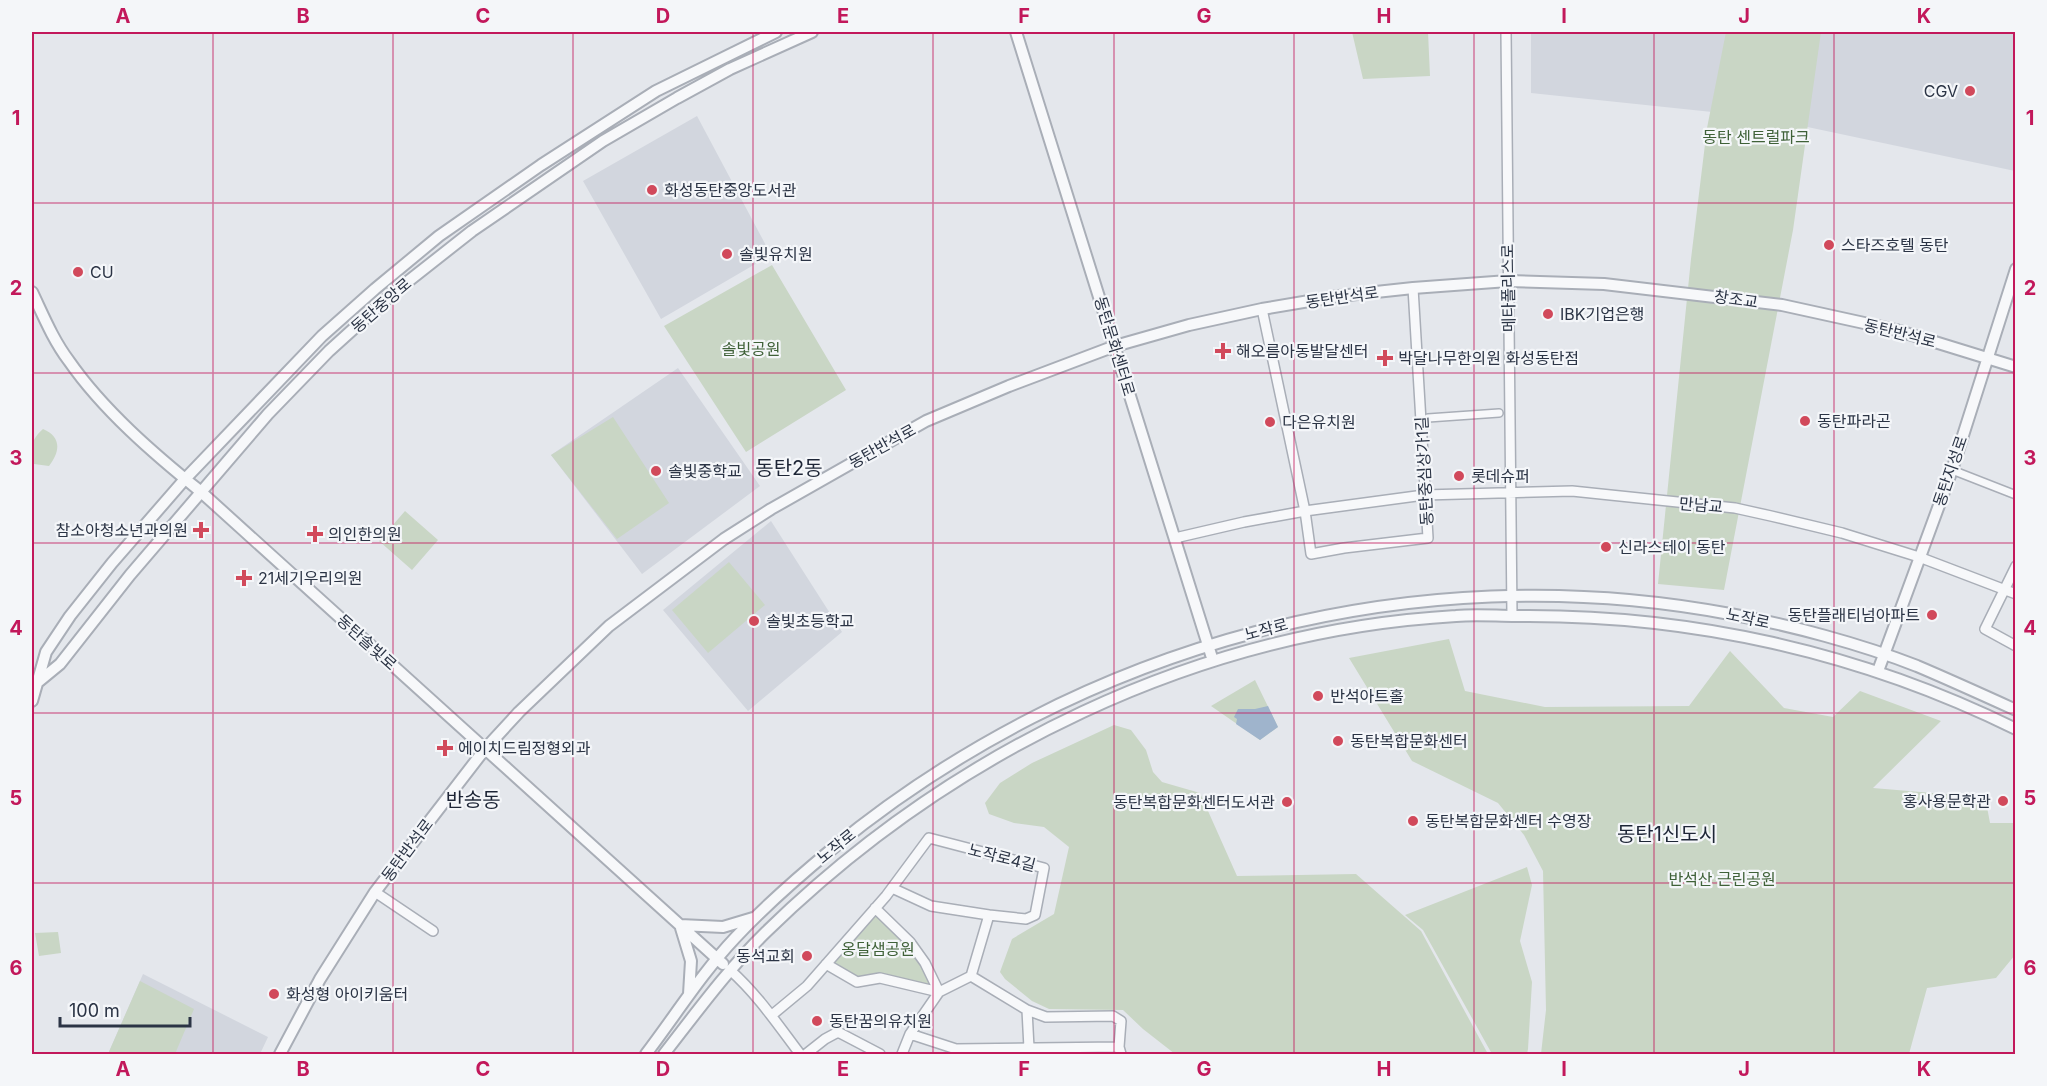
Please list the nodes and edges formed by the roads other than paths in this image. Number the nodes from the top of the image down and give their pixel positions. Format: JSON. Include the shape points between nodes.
{"nodes":[{"id":1,"x":776,"y":32,"type":"edge"},
{"id":2,"x":813,"y":32,"type":"edge"},
{"id":3,"x":1016,"y":32,"type":"edge"},
{"id":4,"x":1506,"y":32,"type":"edge"},
{"id":5,"x":2016,"y":269,"type":"edge"},
{"id":6,"x":1508,"y":281,"type":"junction"},
{"id":7,"x":1413,"y":288,"type":"junction"},
{"id":8,"x":32,"y":292,"type":"edge"},
{"id":9,"x":1689,"y":293,"type":"joint"},
{"id":10,"x":1782,"y":305,"type":"joint"},
{"id":11,"x":1262,"y":309,"type":"junction"},
{"id":12,"x":1115,"y":346,"type":"junction"},
{"id":13,"x":1987,"y":357,"type":"junction"},
{"id":14,"x":2016,"y":366,"type":"edge"},
{"id":15,"x":1499,"y":413,"type":"dead end"},
{"id":16,"x":1428,"y":418,"type":"dead end"},
{"id":17,"x":1952,"y":470,"type":"junction"},
{"id":18,"x":185,"y":479,"type":"junction"},
{"id":19,"x":200,"y":491,"type":"junction"},
{"id":20,"x":1511,"y":492,"type":"junction"},
{"id":21,"x":1424,"y":495,"type":"junction"},
{"id":22,"x":2016,"y":495,"type":"edge"},
{"id":23,"x":1305,"y":511,"type":"junction"},
{"id":24,"x":1175,"y":538,"type":"junction"},
{"id":25,"x":1919,"y":558,"type":"junction"},
{"id":26,"x":2016,"y":566,"type":"edge"},
{"id":27,"x":2004,"y":589,"type":"junction"},
{"id":28,"x":2016,"y":594,"type":"edge"},
{"id":29,"x":1512,"y":596,"type":"junction"},
{"id":30,"x":1459,"y":598,"type":"junction"},
{"id":31,"x":1459,"y":615,"type":"junction"},
{"id":32,"x":1512,"y":616,"type":"junction"},
{"id":33,"x":1265,"y":629,"type":"junction"},
{"id":34,"x":1814,"y":634,"type":"junction"},
{"id":35,"x":1208,"y":645,"type":"junction"},
{"id":36,"x":1269,"y":646,"type":"junction"},
{"id":37,"x":2016,"y":646,"type":"edge"},
{"id":38,"x":1809,"y":651,"type":"junction"},
{"id":39,"x":1883,"y":655,"type":"junction"},
{"id":40,"x":1213,"y":661,"type":"junction"},
{"id":41,"x":1154,"y":663,"type":"junction"},
{"id":42,"x":1878,"y":671,"type":"junction"},
{"id":43,"x":1936,"y":675,"type":"junction"},
{"id":44,"x":1159,"y":680,"type":"junction"},
{"id":45,"x":33,"y":684,"type":"edge"},
{"id":46,"x":1930,"y":690,"type":"junction"},
{"id":47,"x":32,"y":701,"type":"edge"},
{"id":48,"x":2016,"y":710,"type":"edge"},
{"id":49,"x":2016,"y":729,"type":"edge"},
{"id":50,"x":485,"y":749,"type":"junction"},
{"id":51,"x":892,"y":888,"type":"junction"},
{"id":52,"x":375,"y":892,"type":"junction"},
{"id":53,"x":875,"y":908,"type":"junction"},
{"id":54,"x":989,"y":915,"type":"junction"},
{"id":55,"x":756,"y":917,"type":"junction"},
{"id":56,"x":680,"y":925,"type":"junction"},
{"id":57,"x":433,"y":931,"type":"dead end"},
{"id":58,"x":766,"y":931,"type":"junction"},
{"id":59,"x":717,"y":959,"type":"junction"},
{"id":60,"x":826,"y":964,"type":"junction"},
{"id":61,"x":730,"y":970,"type":"junction"},
{"id":62,"x":971,"y":976,"type":"junction"},
{"id":63,"x":939,"y":992,"type":"junction"},
{"id":64,"x":689,"y":996,"type":"junction"},
{"id":65,"x":701,"y":1007,"type":"junction"},
{"id":66,"x":1027,"y":1010,"type":"junction"},
{"id":67,"x":772,"y":1015,"type":"junction"},
{"id":68,"x":910,"y":1034,"type":"junction"},
{"id":69,"x":1029,"y":1048,"type":"junction"},
{"id":70,"x":1120,"y":1051,"type":"edge"},
{"id":71,"x":280,"y":1054,"type":"edge"},
{"id":72,"x":646,"y":1054,"type":"edge"},
{"id":73,"x":664,"y":1054,"type":"edge"},
{"id":74,"x":800,"y":1054,"type":"edge"},
{"id":75,"x":806,"y":1054,"type":"edge"},
{"id":76,"x":880,"y":1054,"type":"edge"},
{"id":77,"x":902,"y":1054,"type":"edge"}],
"edges":[{"from":1,"to":18,"type":"street","name":"동탄중앙로","via":[[656,90],[439,236],[322,336]]},
{"from":2,"to":19,"type":"street","name":"동탄중앙로","via":[[730,69],[660,107],[603,141],[472,231],[392,294],[329,351]]},
{"from":3,"to":12,"type":"street","name":"동탄문화센터로"},
{"from":4,"to":6,"type":"street","name":"메타폴리스로"},
{"from":5,"to":13,"type":"street","name":"동탄지성로"},
{"from":6,"to":7,"type":"street","name":"동탄반석로"},
{"from":6,"to":9,"type":"street","name":"동탄반석로","via":[[1604,284]]},
{"from":6,"to":20,"type":"street","name":"메타폴리스로"},
{"from":7,"to":11,"type":"street","name":"동탄반석로"},
{"from":7,"to":21,"type":"street","name":"동탄중심상가1길"},
{"from":8,"to":18,"type":"street","name":"동탄솔빛로","via":[[58,345],[87,385]]},
{"from":9,"to":10,"type":"street","name":"창조교"},
{"from":10,"to":13,"type":"street","name":"동탄반석로","via":[[1896,330]]},
{"from":11,"to":12,"type":"street","name":"동탄반석로"},
{"from":11,"to":23,"type":"street","name":"동탄중심상가1길"},
{"from":12,"to":24,"type":"street","name":"동탄문화센터로"},
{"from":12,"to":50,"type":"street","name":"동탄반석로","via":[[926,421],[738,529],[609,626]]},
{"from":13,"to":14,"type":"street","name":"동탄반석로"},
{"from":13,"to":17,"type":"street","name":"동탄지성로"},
{"from":15,"to":16,"type":"street"},
{"from":17,"to":22,"type":"street"},
{"from":17,"to":25,"type":"street","name":"동탄지성로"},
{"from":18,"to":19,"type":"street","name":"동탄솔빛로"},
{"from":18,"to":45,"type":"street","name":"동탄중앙로","via":[[70,616],[46,652]]},
{"from":19,"to":45,"type":"street","name":"동탄중앙로","via":[[60,664]]},
{"from":19,"to":50,"type":"street","name":"동탄솔빛로"},
{"from":20,"to":21,"type":"street","name":"만남교"},
{"from":20,"to":25,"type":"street","name":"만남교","via":[[1572,491],[1735,508],[1842,533]]},
{"from":20,"to":29,"type":"street","name":"메타폴리스로"},
{"from":21,"to":23,"type":"street","name":"만남교"},
{"from":21,"to":23,"type":"street","name":"동탄중심상가1길","via":[[1428,538],[1311,554]]},
{"from":23,"to":24,"type":"street","name":"만남교"},
{"from":24,"to":35,"type":"street","name":"동탄문화센터로"},
{"from":25,"to":27,"type":"street","name":"만남교"},
{"from":25,"to":39,"type":"street","name":"동탄지성로"},
{"from":26,"to":27,"type":"street"},
{"from":27,"to":28,"type":"street","name":"만남교"},
{"from":27,"to":37,"type":"street","via":[[1985,628]]},
{"from":29,"to":30,"type":"street","name":"노작로"},
{"from":29,"to":32,"type":"street","name":"메타폴리스로"},
{"from":29,"to":34,"type":"street","name":"노작로","via":[[1658,603],[1723,612]]},
{"from":30,"to":31,"type":"street","via":[[1465,607]]},
{"from":30,"to":33,"type":"street","name":"노작로","via":[[1370,607]]},
{"from":31,"to":32,"type":"street","name":"노작로"},
{"from":31,"to":36,"type":"street","name":"노작로","via":[[1382,623]]},
{"from":32,"to":38,"type":"street","name":"노작로","via":[[1587,616],[1655,622]]},
{"from":33,"to":35,"type":"street","name":"노작로"},
{"from":33,"to":36,"type":"street","via":[[1263,639]]},
{"from":34,"to":38,"type":"street","via":[[1817,643]]},
{"from":34,"to":39,"type":"street","name":"노작로"},
{"from":35,"to":40,"type":"street","name":"동탄문화센터로"},
{"from":35,"to":41,"type":"street","name":"노작로"},
{"from":36,"to":40,"type":"street","name":"노작로"},
{"from":38,"to":42,"type":"street","name":"노작로"},
{"from":39,"to":42,"type":"street","name":"동탄지성로"},
{"from":39,"to":43,"type":"street","name":"노작로"},
{"from":40,"to":44,"type":"street","name":"노작로"},
{"from":41,"to":44,"type":"street","via":[[1162,669]]},
{"from":41,"to":55,"type":"street","name":"노작로","via":[[1062,702],[939,770],[858,828]]},
{"from":42,"to":46,"type":"street","name":"노작로"},
{"from":43,"to":46,"type":"street","via":[[1926,680]]},
{"from":43,"to":48,"type":"street","name":"노작로"},
{"from":44,"to":58,"type":"street","name":"노작로","via":[[1046,729],[956,780],[862,847]]},
{"from":45,"to":47,"type":"street","name":"동탄중앙로"},
{"from":46,"to":49,"type":"street","name":"노작로"},
{"from":50,"to":52,"type":"street","name":"동탄반석로"},
{"from":50,"to":56,"type":"street","name":"동탄솔빛로"},
{"from":51,"to":53,"type":"street","name":"노작로4길"},
{"from":51,"to":54,"type":"street","name":"노작로4길","via":[[931,906]]},
{"from":51,"to":54,"type":"street","name":"노작로4길","via":[[929,838],[1044,868],[1035,915],[1026,919]]},
{"from":52,"to":57,"type":"street"},
{"from":52,"to":71,"type":"street","name":"동탄반석로","via":[[320,979]]},
{"from":53,"to":60,"type":"street","name":"노작로4길"},
{"from":53,"to":63,"type":"street","via":[[910,942]]},
{"from":54,"to":62,"type":"street"},
{"from":55,"to":56,"type":"street","via":[[723,927]]},
{"from":55,"to":58,"type":"street","via":[[756,929]]},
{"from":55,"to":59,"type":"street","name":"노작로"},
{"from":56,"to":59,"type":"street","name":"동탄솔빛로"},
{"from":56,"to":64,"type":"street","via":[[691,961]]},
{"from":58,"to":61,"type":"street","name":"노작로"},
{"from":59,"to":61,"type":"street","name":"동탄솔빛로"},
{"from":59,"to":64,"type":"street","name":"노작로"},
{"from":60,"to":63,"type":"street","via":[[857,982],[879,978]]},
{"from":60,"to":67,"type":"street","name":"노작로4길"},
{"from":61,"to":65,"type":"street","name":"노작로"},
{"from":61,"to":67,"type":"street"},
{"from":62,"to":63,"type":"street"},
{"from":62,"to":66,"type":"street"},
{"from":63,"to":68,"type":"street"},
{"from":64,"to":65,"type":"street","via":[[700,994]]},
{"from":64,"to":72,"type":"street","name":"노작로"},
{"from":65,"to":73,"type":"street","name":"노작로"},
{"from":66,"to":69,"type":"street"},
{"from":66,"to":70,"type":"street","via":[[1047,1017],[1113,1016],[1120,1021]]},
{"from":67,"to":74,"type":"street"},
{"from":68,"to":69,"type":"street","via":[[956,1049]]},
{"from":68,"to":77,"type":"street"},
{"from":69,"to":70,"type":"street"},
{"from":75,"to":76,"type":"street","via":[[838,1032]]}]}
